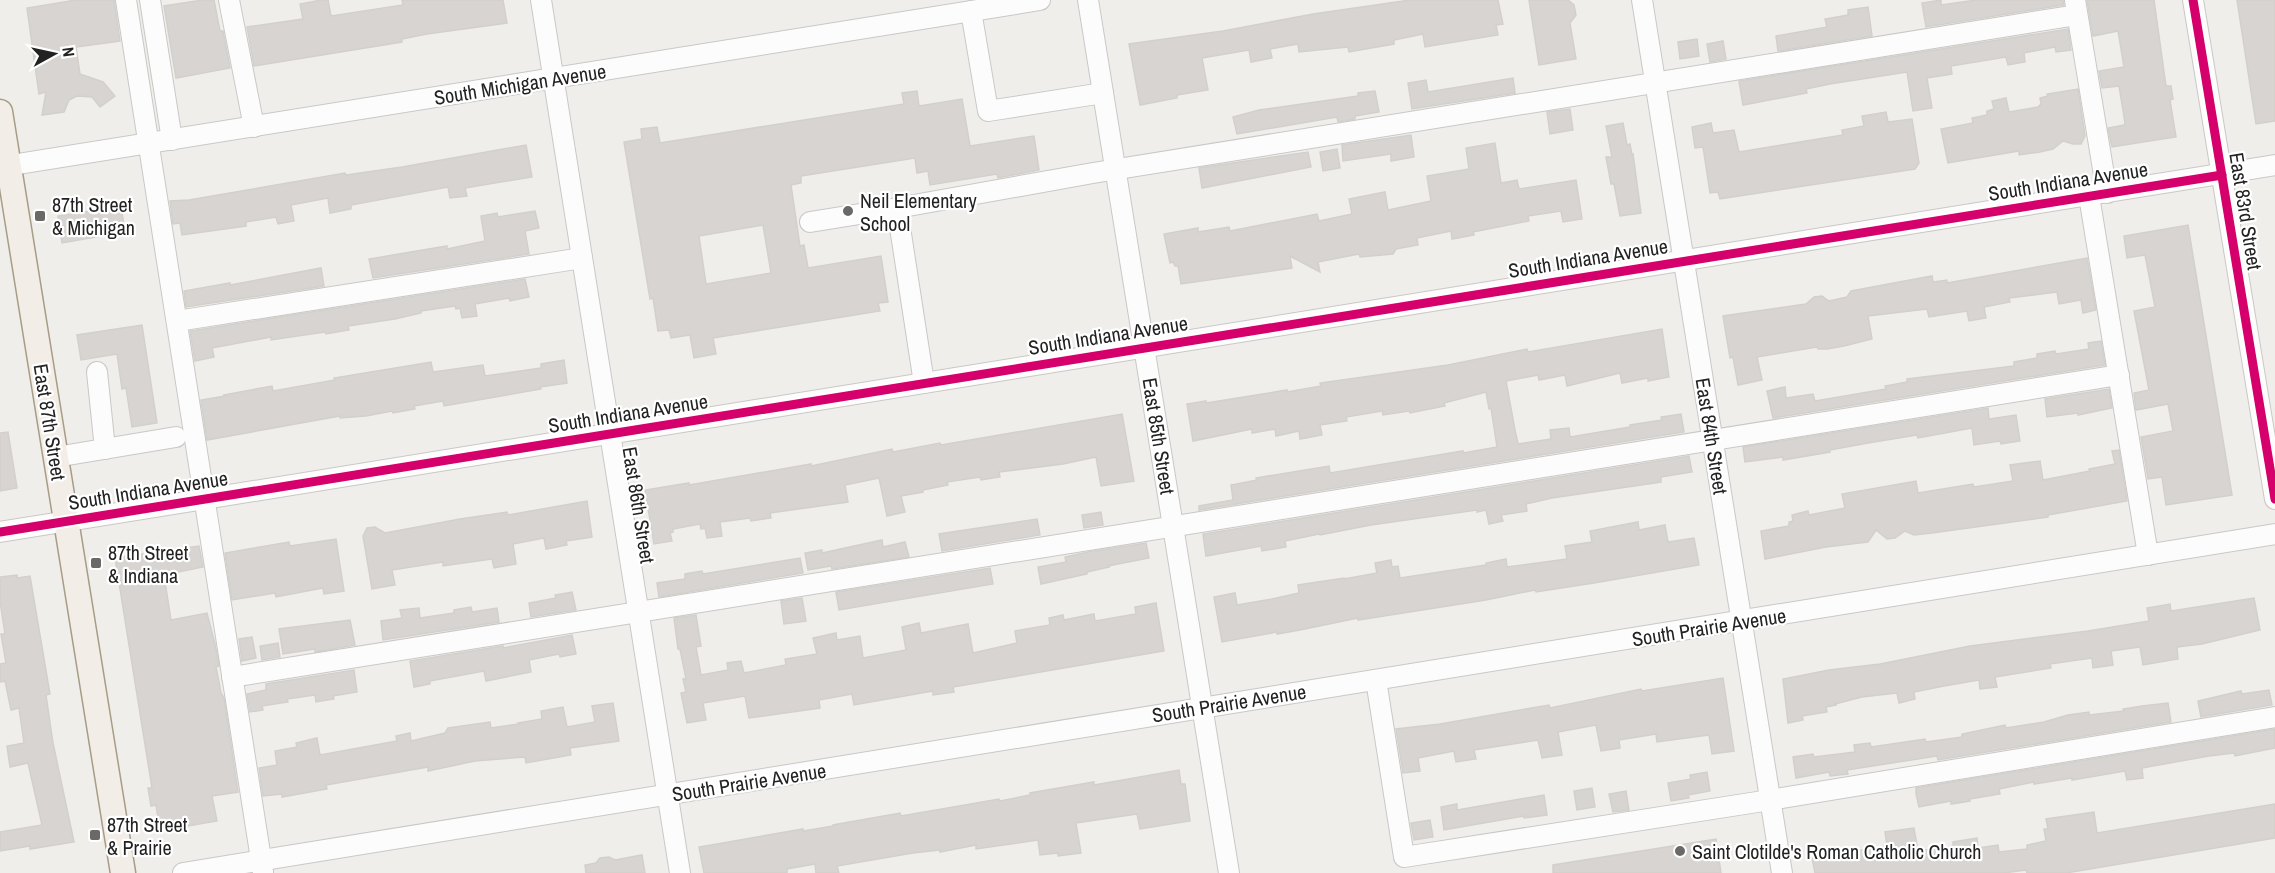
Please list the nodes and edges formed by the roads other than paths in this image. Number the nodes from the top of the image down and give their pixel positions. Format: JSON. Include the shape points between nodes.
{"nodes":[{"id":1,"x":126,"y":0,"type":"edge"},
{"id":2,"x":150,"y":0,"type":"edge"},
{"id":3,"x":229,"y":0,"type":"edge"},
{"id":4,"x":541,"y":0,"type":"edge"},
{"id":5,"x":1040,"y":0,"type":"edge"},
{"id":6,"x":1088,"y":0,"type":"edge"},
{"id":7,"x":1642,"y":0,"type":"edge"},
{"id":8,"x":2193,"y":0,"type":"edge"},
{"id":9,"x":2076,"y":8,"type":"edge"},
{"id":10,"x":971,"y":11,"type":"junction"},
{"id":11,"x":553,"y":78,"type":"junction"},
{"id":12,"x":1655,"y":83,"type":"junction"},
{"id":13,"x":1103,"y":93,"type":"junction"},
{"id":14,"x":0,"y":112,"type":"edge"},
{"id":15,"x":254,"y":126,"type":"junction"},
{"id":16,"x":172,"y":140,"type":"junction"},
{"id":17,"x":149,"y":143,"type":"junction"},
{"id":18,"x":2275,"y":165,"type":"edge"},
{"id":19,"x":4,"y":167,"type":"edge"},
{"id":20,"x":1115,"y":170,"type":"junction"},
{"id":21,"x":2222,"y":175,"type":"junction"},
{"id":22,"x":2098,"y":195,"type":"junction"},
{"id":23,"x":897,"y":208,"type":"junction"},
{"id":24,"x":810,"y":222,"type":"dead end"},
{"id":25,"x":582,"y":258,"type":"junction"},
{"id":26,"x":1684,"y":261,"type":"junction"},
{"id":27,"x":177,"y":321,"type":"junction"},
{"id":28,"x":1144,"y":348,"type":"junction"},
{"id":29,"x":97,"y":372,"type":"dead end"},
{"id":30,"x":2119,"y":375,"type":"junction"},
{"id":31,"x":924,"y":383,"type":"junction"},
{"id":32,"x":610,"y":434,"type":"junction"},
{"id":33,"x":176,"y":437,"type":"dead end"},
{"id":34,"x":1713,"y":440,"type":"junction"},
{"id":35,"x":105,"y":449,"type":"junction"},
{"id":36,"x":56,"y":457,"type":"junction"},
{"id":37,"x":205,"y":499,"type":"junction"},
{"id":38,"x":2275,"y":499,"type":"edge"},
{"id":39,"x":66,"y":521,"type":"junction"},
{"id":40,"x":1173,"y":526,"type":"junction"},
{"id":41,"x":0,"y":532,"type":"edge"},
{"id":42,"x":2275,"y":534,"type":"edge"},
{"id":43,"x":2148,"y":555,"type":"junction"},
{"id":44,"x":638,"y":612,"type":"junction"},
{"id":45,"x":1742,"y":622,"type":"junction"},
{"id":46,"x":232,"y":677,"type":"junction"},
{"id":47,"x":1376,"y":680,"type":"junction"},
{"id":48,"x":1202,"y":707,"type":"junction"},
{"id":49,"x":2275,"y":717,"type":"edge"},
{"id":50,"x":668,"y":795,"type":"junction"},
{"id":51,"x":1770,"y":800,"type":"junction"},
{"id":52,"x":262,"y":867,"type":"edge"},
{"id":53,"x":123,"y":873,"type":"edge"},
{"id":54,"x":183,"y":873,"type":"edge"},
{"id":55,"x":680,"y":873,"type":"edge"},
{"id":56,"x":1229,"y":873,"type":"edge"},
{"id":57,"x":1782,"y":873,"type":"edge"}],
"edges":[{"from":1,"to":17,"type":"street"},
{"from":2,"to":16,"type":"street"},
{"from":3,"to":15,"type":"street"},
{"from":4,"to":11,"type":"street","name":"East 86th Street"},
{"from":5,"to":10,"type":"street","name":"South Michigan Avenue"},
{"from":6,"to":13,"type":"street","name":"East 85th Street"},
{"from":7,"to":12,"type":"street","name":"East 84th Street"},
{"from":8,"to":21,"type":"street","name":"East 83rd Street"},
{"from":9,"to":12,"type":"street"},
{"from":9,"to":22,"type":"street"},
{"from":10,"to":11,"type":"street","name":"South Michigan Avenue"},
{"from":10,"to":13,"type":"street","via":[[988,111]]},
{"from":11,"to":15,"type":"street","name":"South Michigan Avenue"},
{"from":11,"to":25,"type":"street","name":"East 86th Street"},
{"from":12,"to":20,"type":"street"},
{"from":12,"to":26,"type":"street","name":"East 84th Street"},
{"from":13,"to":20,"type":"street","name":"East 85th Street"},
{"from":14,"to":19,"type":"main road","name":"East 87th Street"},
{"from":15,"to":16,"type":"street","name":"South Michigan Avenue"},
{"from":16,"to":17,"type":"street","name":"South Michigan Avenue"},
{"from":17,"to":19,"type":"street","name":"South Michigan Avenue"},
{"from":17,"to":27,"type":"street"},
{"from":18,"to":21,"type":"street","name":"South Indiana Avenue"},
{"from":19,"to":36,"type":"main road","name":"East 87th Street"},
{"from":20,"to":23,"type":"street"},
{"from":20,"to":28,"type":"street","name":"East 85th Street"},
{"from":21,"to":22,"type":"street","name":"South Indiana Avenue"},
{"from":21,"to":38,"type":"street","name":"East 83rd Street"},
{"from":22,"to":26,"type":"street","name":"South Indiana Avenue"},
{"from":22,"to":30,"type":"street"},
{"from":23,"to":24,"type":"street"},
{"from":23,"to":31,"type":"street"},
{"from":25,"to":27,"type":"street"},
{"from":25,"to":32,"type":"street","name":"East 86th Street"},
{"from":26,"to":28,"type":"street","name":"South Indiana Avenue"},
{"from":26,"to":34,"type":"street","name":"East 84th Street"},
{"from":27,"to":37,"type":"street"},
{"from":28,"to":31,"type":"street","name":"South Indiana Avenue"},
{"from":28,"to":40,"type":"street","name":"East 85th Street"},
{"from":29,"to":35,"type":"street"},
{"from":30,"to":34,"type":"street"},
{"from":30,"to":43,"type":"street"},
{"from":31,"to":32,"type":"street","name":"South Indiana Avenue"},
{"from":32,"to":37,"type":"street","name":"South Indiana Avenue"},
{"from":32,"to":44,"type":"street","name":"East 86th Street"},
{"from":33,"to":35,"type":"street"},
{"from":34,"to":40,"type":"street"},
{"from":34,"to":45,"type":"street","name":"East 84th Street"},
{"from":35,"to":36,"type":"street"},
{"from":36,"to":39,"type":"main road","name":"East 87th Street"},
{"from":37,"to":39,"type":"street","name":"South Indiana Avenue"},
{"from":37,"to":46,"type":"street"},
{"from":39,"to":41,"type":"street","name":"South Indiana Avenue"},
{"from":39,"to":53,"type":"main road","name":"East 87th Street"},
{"from":40,"to":44,"type":"street"},
{"from":40,"to":48,"type":"street","name":"East 85th Street"},
{"from":42,"to":43,"type":"street","name":"South Prairie Avenue"},
{"from":43,"to":45,"type":"street","name":"South Prairie Avenue"},
{"from":44,"to":46,"type":"street"},
{"from":44,"to":50,"type":"street","name":"East 86th Street"},
{"from":45,"to":47,"type":"street","name":"South Prairie Avenue"},
{"from":45,"to":51,"type":"street","name":"East 84th Street"},
{"from":46,"to":52,"type":"street"},
{"from":47,"to":48,"type":"street","name":"South Prairie Avenue"},
{"from":47,"to":51,"type":"street","via":[[1404,857]]},
{"from":48,"to":50,"type":"street","name":"South Prairie Avenue"},
{"from":48,"to":56,"type":"street","name":"East 85th Street"},
{"from":49,"to":51,"type":"street"},
{"from":50,"to":52,"type":"street","name":"South Prairie Avenue"},
{"from":50,"to":55,"type":"street","name":"East 86th Street"},
{"from":51,"to":57,"type":"street","name":"East 84th Street"},
{"from":52,"to":54,"type":"street","name":"South Prairie Avenue"}]}
